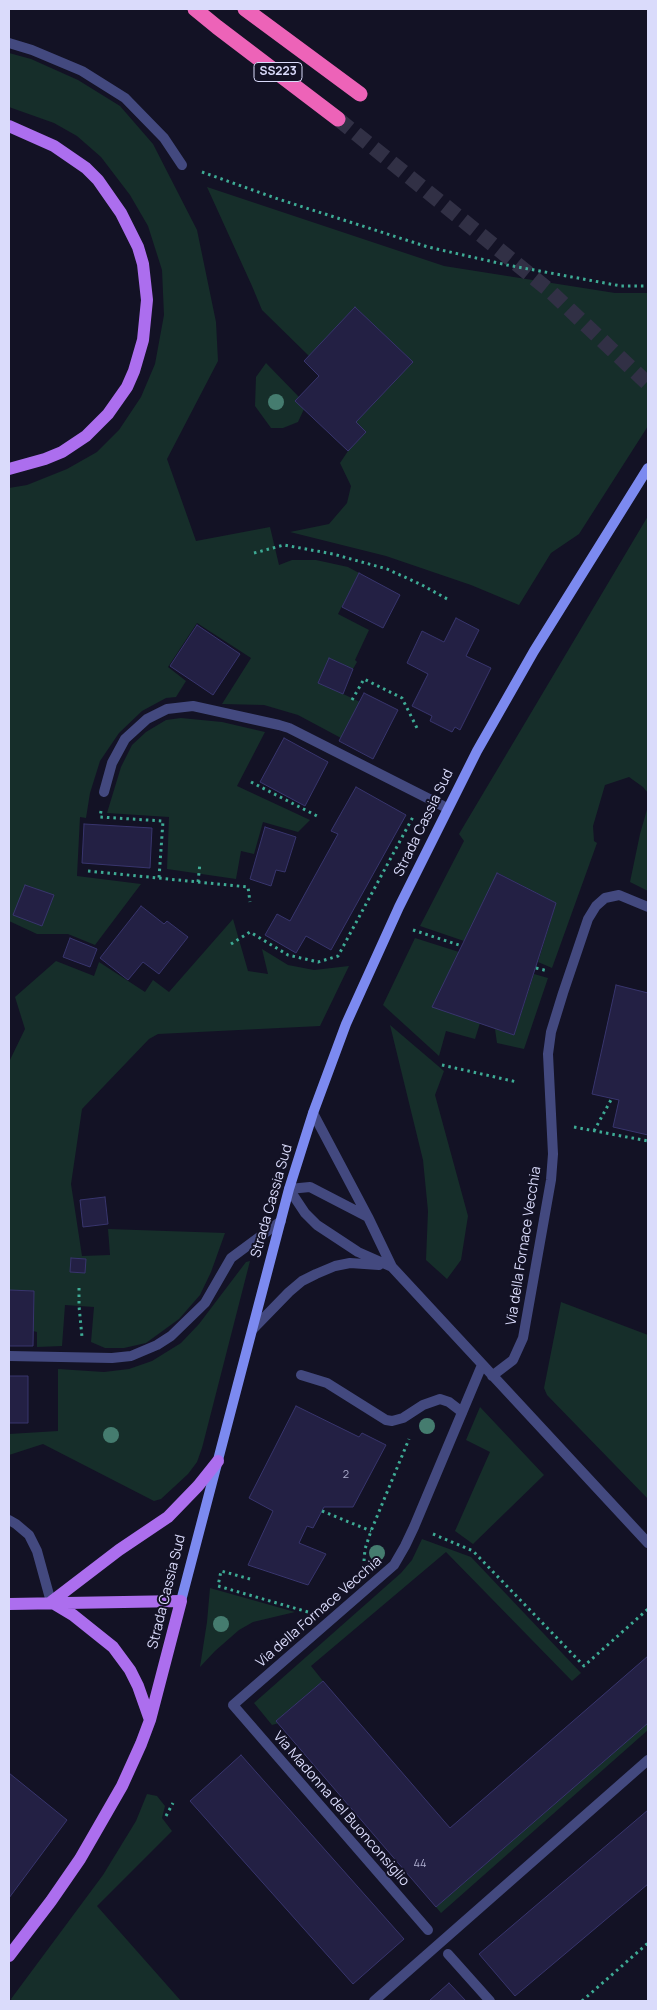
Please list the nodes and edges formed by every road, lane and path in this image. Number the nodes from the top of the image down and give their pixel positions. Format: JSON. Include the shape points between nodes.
{"nodes":[{"id":1,"x":182,"y":9,"type":"edge"},
{"id":2,"x":195,"y":9,"type":"edge"},
{"id":3,"x":245,"y":9,"type":"edge"},
{"id":4,"x":217,"y":27,"type":"junction"},
{"id":5,"x":9,"y":42,"type":"edge"},
{"id":6,"x":360,"y":94,"type":"dead end"},
{"id":7,"x":338,"y":119,"type":"tunnel mouth"},
{"id":8,"x":9,"y":126,"type":"edge"},
{"id":9,"x":9,"y":135,"type":"edge"},
{"id":10,"x":30,"y":136,"type":"junction"},
{"id":11,"x":182,"y":165,"type":"joint"},
{"id":12,"x":648,"y":286,"type":"edge"},
{"id":13,"x":648,"y":468,"type":"edge"},
{"id":14,"x":9,"y":469,"type":"edge"},
{"id":15,"x":254,"y":553,"type":"dead end"},
{"id":16,"x":449,"y":600,"type":"dead end"},
{"id":17,"x":352,"y":700,"type":"dead end"},
{"id":18,"x":418,"y":730,"type":"dead end"},
{"id":19,"x":251,"y":782,"type":"dead end"},
{"id":20,"x":104,"y":792,"type":"joint"},
{"id":21,"x":424,"y":796,"type":"junction"},
{"id":22,"x":447,"y":808,"type":"junction"},
{"id":23,"x":317,"y":816,"type":"dead end"},
{"id":24,"x":200,"y":863,"type":"dead end"},
{"id":25,"x":88,"y":872,"type":"dead end"},
{"id":26,"x":159,"y":878,"type":"junction"},
{"id":27,"x":198,"y":882,"type":"junction"},
{"id":28,"x":250,"y":902,"type":"dead end"},
{"id":29,"x":648,"y":907,"type":"edge"},
{"id":30,"x":413,"y":930,"type":"dead end"},
{"id":31,"x":231,"y":944,"type":"dead end"},
{"id":32,"x":462,"y":946,"type":"dead end"},
{"id":33,"x":536,"y":968,"type":"dead end"},
{"id":34,"x":554,"y":972,"type":"dead end"},
{"id":35,"x":442,"y":1065,"type":"dead end"},
{"id":36,"x":517,"y":1082,"type":"dead end"},
{"id":37,"x":612,"y":1098,"type":"dead end"},
{"id":38,"x":313,"y":1113,"type":"junction"},
{"id":39,"x":571,"y":1126,"type":"dead end"},
{"id":40,"x":594,"y":1131,"type":"junction"},
{"id":41,"x":648,"y":1141,"type":"edge"},
{"id":42,"x":289,"y":1189,"type":"junction"},
{"id":43,"x":368,"y":1217,"type":"junction"},
{"id":44,"x":281,"y":1221,"type":"junction"},
{"id":45,"x":392,"y":1267,"type":"junction"},
{"id":46,"x":80,"y":1288,"type":"dead end"},
{"id":47,"x":253,"y":1329,"type":"junction"},
{"id":48,"x":9,"y":1356,"type":"edge"},
{"id":49,"x":85,"y":1357,"type":"junction"},
{"id":50,"x":482,"y":1365,"type":"junction"},
{"id":51,"x":301,"y":1375,"type":"dead end"},
{"id":52,"x":492,"y":1376,"type":"junction"},
{"id":53,"x":423,"y":1404,"type":"junction"},
{"id":54,"x":462,"y":1412,"type":"junction"},
{"id":55,"x":218,"y":1461,"type":"junction"},
{"id":56,"x":322,"y":1511,"type":"dead end"},
{"id":57,"x":9,"y":1520,"type":"edge"},
{"id":58,"x":414,"y":1526,"type":"junction"},
{"id":59,"x":371,"y":1530,"type":"junction"},
{"id":60,"x":648,"y":1543,"type":"edge"},
{"id":61,"x":250,"y":1579,"type":"dead end"},
{"id":62,"x":369,"y":1586,"type":"junction"},
{"id":63,"x":181,"y":1601,"type":"junction"},
{"id":64,"x":50,"y":1602,"type":"junction"},
{"id":65,"x":9,"y":1604,"type":"edge"},
{"id":66,"x":648,"y":1609,"type":"edge"},
{"id":67,"x":333,"y":1617,"type":"junction"},
{"id":68,"x":234,"y":1705,"type":"joint"},
{"id":69,"x":150,"y":1720,"type":"junction"},
{"id":70,"x":648,"y":1760,"type":"edge"},
{"id":71,"x":173,"y":1803,"type":"dead end"},
{"id":72,"x":166,"y":1816,"type":"dead end"},
{"id":73,"x":428,"y":1930,"type":"dead end"},
{"id":74,"x":648,"y":1944,"type":"edge"},
{"id":75,"x":448,"y":1954,"type":"dead end"},
{"id":76,"x":9,"y":1956,"type":"edge"},
{"id":77,"x":374,"y":2001,"type":"edge"},
{"id":78,"x":490,"y":2001,"type":"edge"},
{"id":79,"x":582,"y":2001,"type":"edge"}],
"edges":[{"from":1,"to":4,"type":"highway","number":"SS223"},
{"from":2,"to":4,"type":"highway","number":"SS223"},
{"from":3,"to":6,"type":"highway"},
{"from":4,"to":7,"type":"highway","number":"SS223"},
{"from":5,"to":11,"type":"street","via":[[82,71],[125,98],[164,138]]},
{"from":8,"to":10,"type":"main road"},
{"from":9,"to":10,"type":"main road"},
{"from":10,"to":14,"type":"main road","via":[[54,146],[86,168],[116,205],[131,230],[143,264],[146,315],[134,371],[108,414],[86,436],[62,452]]},
{"from":11,"to":12,"type":"path","via":[[428,247],[602,283]]},
{"from":13,"to":22,"type":"main road","name":"Strada Cassia Sud","via":[[534,651]]},
{"from":15,"to":16,"type":"path","via":[[284,545],[333,554],[387,569]]},
{"from":17,"to":18,"type":"path","via":[[364,679],[402,698]]},
{"from":19,"to":23,"type":"path"},
{"from":20,"to":21,"type":"street","via":[[112,763],[125,739],[147,719],[167,709],[193,706],[289,728]]},
{"from":20,"to":26,"type":"path","via":[[100,817],[163,821]]},
{"from":21,"to":22,"type":"street"},
{"from":21,"to":31,"type":"path","via":[[338,956],[318,962],[288,955],[250,932]]},
{"from":22,"to":38,"type":"main road","name":"Strada Cassia Sud","via":[[372,963]]},
{"from":24,"to":27,"type":"path"},
{"from":25,"to":26,"type":"path"},
{"from":26,"to":27,"type":"path"},
{"from":27,"to":28,"type":"path","via":[[248,887]]},
{"from":29,"to":52,"type":"street","name":"Via della Fornace Vecchia","via":[[619,895],[601,900],[588,919],[568,976],[548,1049],[553,1154],[551,1180],[523,1338],[513,1360]]},
{"from":30,"to":32,"type":"path"},
{"from":33,"to":34,"type":"path"},
{"from":35,"to":36,"type":"path"},
{"from":37,"to":40,"type":"path"},
{"from":38,"to":42,"type":"main road","name":"Strada Cassia Sud"},
{"from":38,"to":43,"type":"street"},
{"from":39,"to":40,"type":"path"},
{"from":40,"to":41,"type":"path"},
{"from":42,"to":43,"type":"street","via":[[310,1187]]},
{"from":42,"to":44,"type":"main road","name":"Strada Cassia Sud"},
{"from":42,"to":45,"type":"street","via":[[317,1225],[358,1252]]},
{"from":43,"to":45,"type":"street"},
{"from":44,"to":47,"type":"main road","name":"Strada Cassia Sud"},
{"from":44,"to":49,"type":"street","via":[[231,1258],[205,1303],[164,1341],[131,1356]]},
{"from":45,"to":47,"type":"street","via":[[350,1263],[316,1274],[289,1292]]},
{"from":45,"to":50,"type":"street"},
{"from":46,"to":49,"type":"path"},
{"from":47,"to":55,"type":"main road","name":"Strada Cassia Sud"},
{"from":48,"to":49,"type":"street"},
{"from":50,"to":52,"type":"street"},
{"from":50,"to":54,"type":"street","name":"Via della Fornace Vecchia"},
{"from":51,"to":53,"type":"street","via":[[328,1383],[386,1420],[403,1418]]},
{"from":52,"to":60,"type":"street"},
{"from":53,"to":54,"type":"street","via":[[444,1399]]},
{"from":53,"to":59,"type":"path"},
{"from":54,"to":58,"type":"street","name":"Via della Fornace Vecchia"},
{"from":55,"to":63,"type":"main road","name":"Strada Cassia Sud"},
{"from":55,"to":64,"type":"main road","via":[[168,1517]]},
{"from":56,"to":59,"type":"path"},
{"from":57,"to":64,"type":"street","via":[[29,1535],[37,1551]]},
{"from":58,"to":62,"type":"street","name":"Via della Fornace Vecchia","via":[[394,1564]]},
{"from":58,"to":66,"type":"path","via":[[473,1551],[584,1666]]},
{"from":59,"to":62,"type":"path","via":[[364,1558]]},
{"from":61,"to":67,"type":"path","via":[[221,1571],[218,1586]]},
{"from":62,"to":67,"type":"street","name":"Via della Fornace Vecchia"},
{"from":63,"to":64,"type":"main road"},
{"from":63,"to":69,"type":"main road","name":"Strada Cassia Sud"},
{"from":64,"to":65,"type":"main road"},
{"from":64,"to":69,"type":"main road","via":[[73,1615],[112,1647],[130,1670]]},
{"from":67,"to":68,"type":"street","name":"Via della Fornace Vecchia"},
{"from":68,"to":73,"type":"street","name":"Via Madonna del Buonconsiglio"},
{"from":69,"to":76,"type":"main road","name":"Strada Cassia Sud","via":[[122,1786],[94,1836]]},
{"from":70,"to":77,"type":"street"},
{"from":71,"to":72,"type":"path"},
{"from":74,"to":79,"type":"path"},
{"from":75,"to":78,"type":"street"}]}
